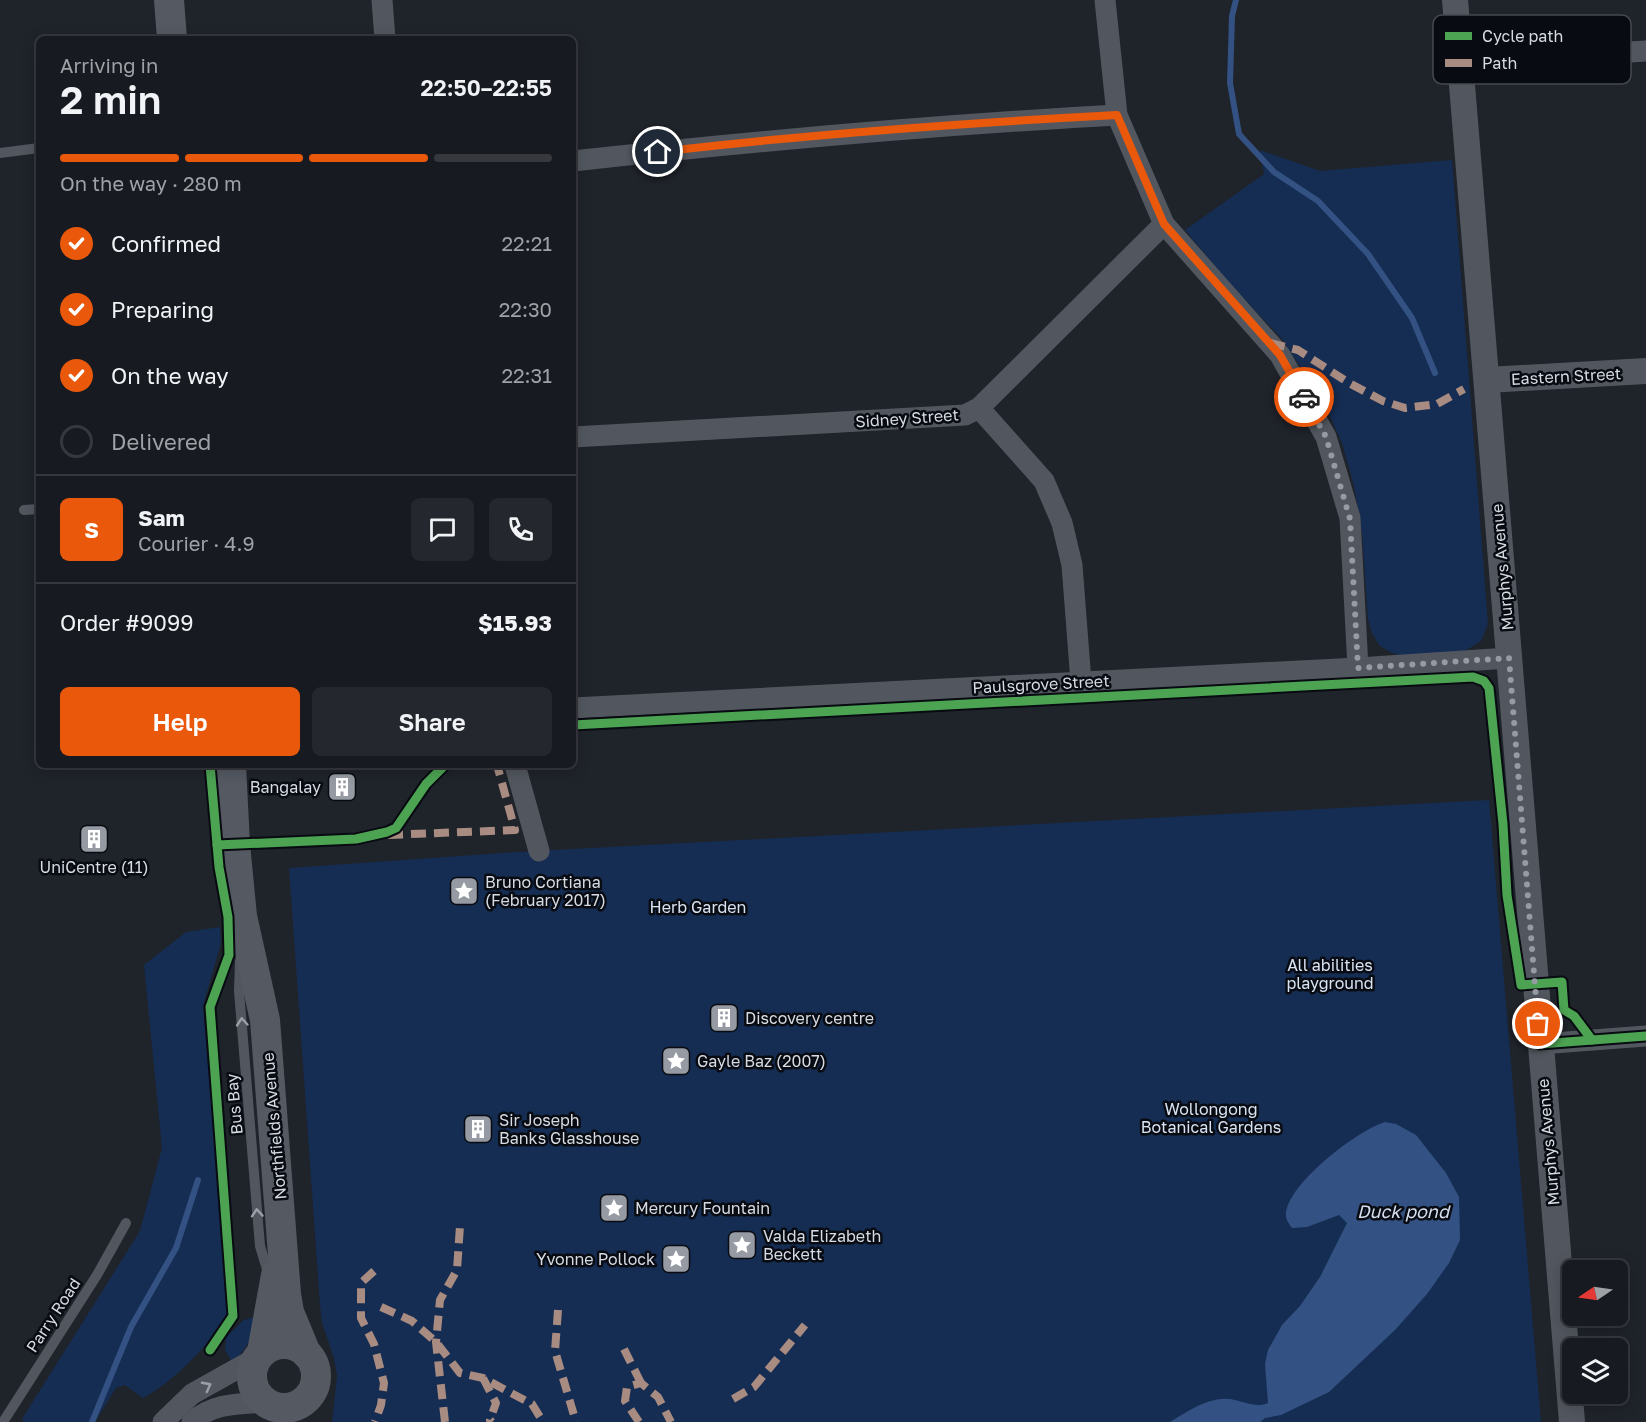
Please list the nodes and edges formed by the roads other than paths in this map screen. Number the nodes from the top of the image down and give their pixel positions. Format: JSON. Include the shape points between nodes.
{"nodes":[{"id":1,"x":169,"y":0,"type":"edge"},
{"id":2,"x":186,"y":0,"type":"edge"},
{"id":3,"x":382,"y":0,"type":"edge"},
{"id":4,"x":1105,"y":0,"type":"edge"},
{"id":5,"x":1455,"y":0,"type":"edge"},
{"id":6,"x":1456,"y":15,"type":"edge"},
{"id":7,"x":172,"y":36,"type":"edge"},
{"id":8,"x":188,"y":36,"type":"edge"},
{"id":9,"x":385,"y":36,"type":"edge"},
{"id":10,"x":1646,"y":51,"type":"edge"},
{"id":11,"x":1631,"y":52,"type":"edge"},
{"id":12,"x":1462,"y":84,"type":"edge"},
{"id":13,"x":1117,"y":115,"type":"junction"},
{"id":14,"x":36,"y":148,"type":"edge"},
{"id":15,"x":0,"y":153,"type":"edge"},
{"id":16,"x":576,"y":160,"type":"edge"},
{"id":17,"x":1164,"y":224,"type":"junction"},
{"id":18,"x":1646,"y":371,"type":"edge"},
{"id":19,"x":1487,"y":380,"type":"junction"},
{"id":20,"x":979,"y":408,"type":"junction"},
{"id":21,"x":576,"y":437,"type":"edge"},
{"id":22,"x":36,"y":509,"type":"edge"},
{"id":23,"x":24,"y":510,"type":"dead end"},
{"id":24,"x":1509,"y":658,"type":"junction"},
{"id":25,"x":1358,"y":668,"type":"junction"},
{"id":26,"x":1081,"y":682,"type":"junction"},
{"id":27,"x":576,"y":708,"type":"edge"},
{"id":28,"x":231,"y":768,"type":"edge"},
{"id":29,"x":245,"y":768,"type":"edge"},
{"id":30,"x":516,"y":768,"type":"edge"},
{"id":31,"x":539,"y":851,"type":"dead end"},
{"id":32,"x":242,"y":916,"type":"junction"},
{"id":33,"x":265,"y":1020,"type":"junction"},
{"id":34,"x":1646,"y":1036,"type":"edge"},
{"id":35,"x":1540,"y":1044,"type":"junction"},
{"id":36,"x":126,"y":1223,"type":"dead end"},
{"id":37,"x":283,"y":1233,"type":"junction"},
{"id":38,"x":273,"y":1288,"type":"junction"},
{"id":39,"x":306,"y":1353,"type":"junction"},
{"id":40,"x":260,"y":1354,"type":"junction"},
{"id":41,"x":309,"y":1408,"type":"edge"},
{"id":42,"x":270,"y":1410,"type":"edge"},
{"id":43,"x":3,"y":1422,"type":"edge"},
{"id":44,"x":163,"y":1422,"type":"edge"},
{"id":45,"x":192,"y":1422,"type":"edge"},
{"id":46,"x":1572,"y":1422,"type":"edge"}],
"edges":[{"from":1,"to":7,"type":"main road"},
{"from":2,"to":8,"type":"main road"},
{"from":3,"to":9,"type":"street"},
{"from":4,"to":13,"type":"street"},
{"from":5,"to":6,"type":"street","name":"Murphys Avenue"},
{"from":10,"to":11,"type":"street"},
{"from":12,"to":19,"type":"street","name":"Murphys Avenue"},
{"from":13,"to":16,"type":"street","via":[[765,140]]},
{"from":13,"to":17,"type":"street"},
{"from":14,"to":15,"type":"lane"},
{"from":17,"to":20,"type":"street","name":"Sidney Street"},
{"from":17,"to":25,"type":"street","via":[[1280,355],[1326,437],[1350,519]]},
{"from":18,"to":19,"type":"street","name":"Eastern Street"},
{"from":19,"to":24,"type":"street","name":"Murphys Avenue"},
{"from":20,"to":21,"type":"street","name":"Sidney Street","via":[[965,415]]},
{"from":20,"to":26,"type":"street","via":[[1044,481],[1062,523],[1072,565]]},
{"from":22,"to":23,"type":"lane"},
{"from":24,"to":25,"type":"street","name":"Paulsgrove Street"},
{"from":24,"to":35,"type":"street","name":"Murphys Avenue"},
{"from":25,"to":26,"type":"street","name":"Paulsgrove Street"},
{"from":26,"to":27,"type":"street","name":"Paulsgrove Street"},
{"from":28,"to":32,"type":"main road","name":"Northfields Avenue"},
{"from":29,"to":33,"type":"main road","name":"Northfields Avenue","via":[[268,981]]},
{"from":30,"to":31,"type":"street"},
{"from":32,"to":33,"type":"main road","name":"Northfields Avenue"},
{"from":38,"to":32,"type":"lane","name":"Bus Bay","one_way":true,"via":[[259,1235],[239,991]]},
{"from":33,"to":37,"type":"main road","name":"Northfields Avenue"},
{"from":34,"to":35,"type":"street"},
{"from":35,"to":46,"type":"street","name":"Murphys Avenue"},
{"from":36,"to":43,"type":"lane","name":"Parry Road"},
{"from":37,"to":38,"type":"main road","name":"Northfields Avenue"},
{"from":37,"to":39,"type":"main road","name":"Northfields Avenue","via":[[289,1312]]},
{"from":38,"to":40,"type":"main road","name":"Northfields Avenue"},
{"from":39,"to":40,"type":"main road","via":[[300,1348],[276,1344]]},
{"from":39,"to":41,"type":"main road","via":[[316,1376]]},
{"from":40,"to":42,"type":"main road","via":[[252,1381]]},
{"from":44,"to":40,"type":"street","one_way":true,"via":[[192,1394]]},
{"from":41,"to":42,"type":"main road","via":[[300,1404]]},
{"from":42,"to":45,"type":"street","via":[[212,1408]]}]}
